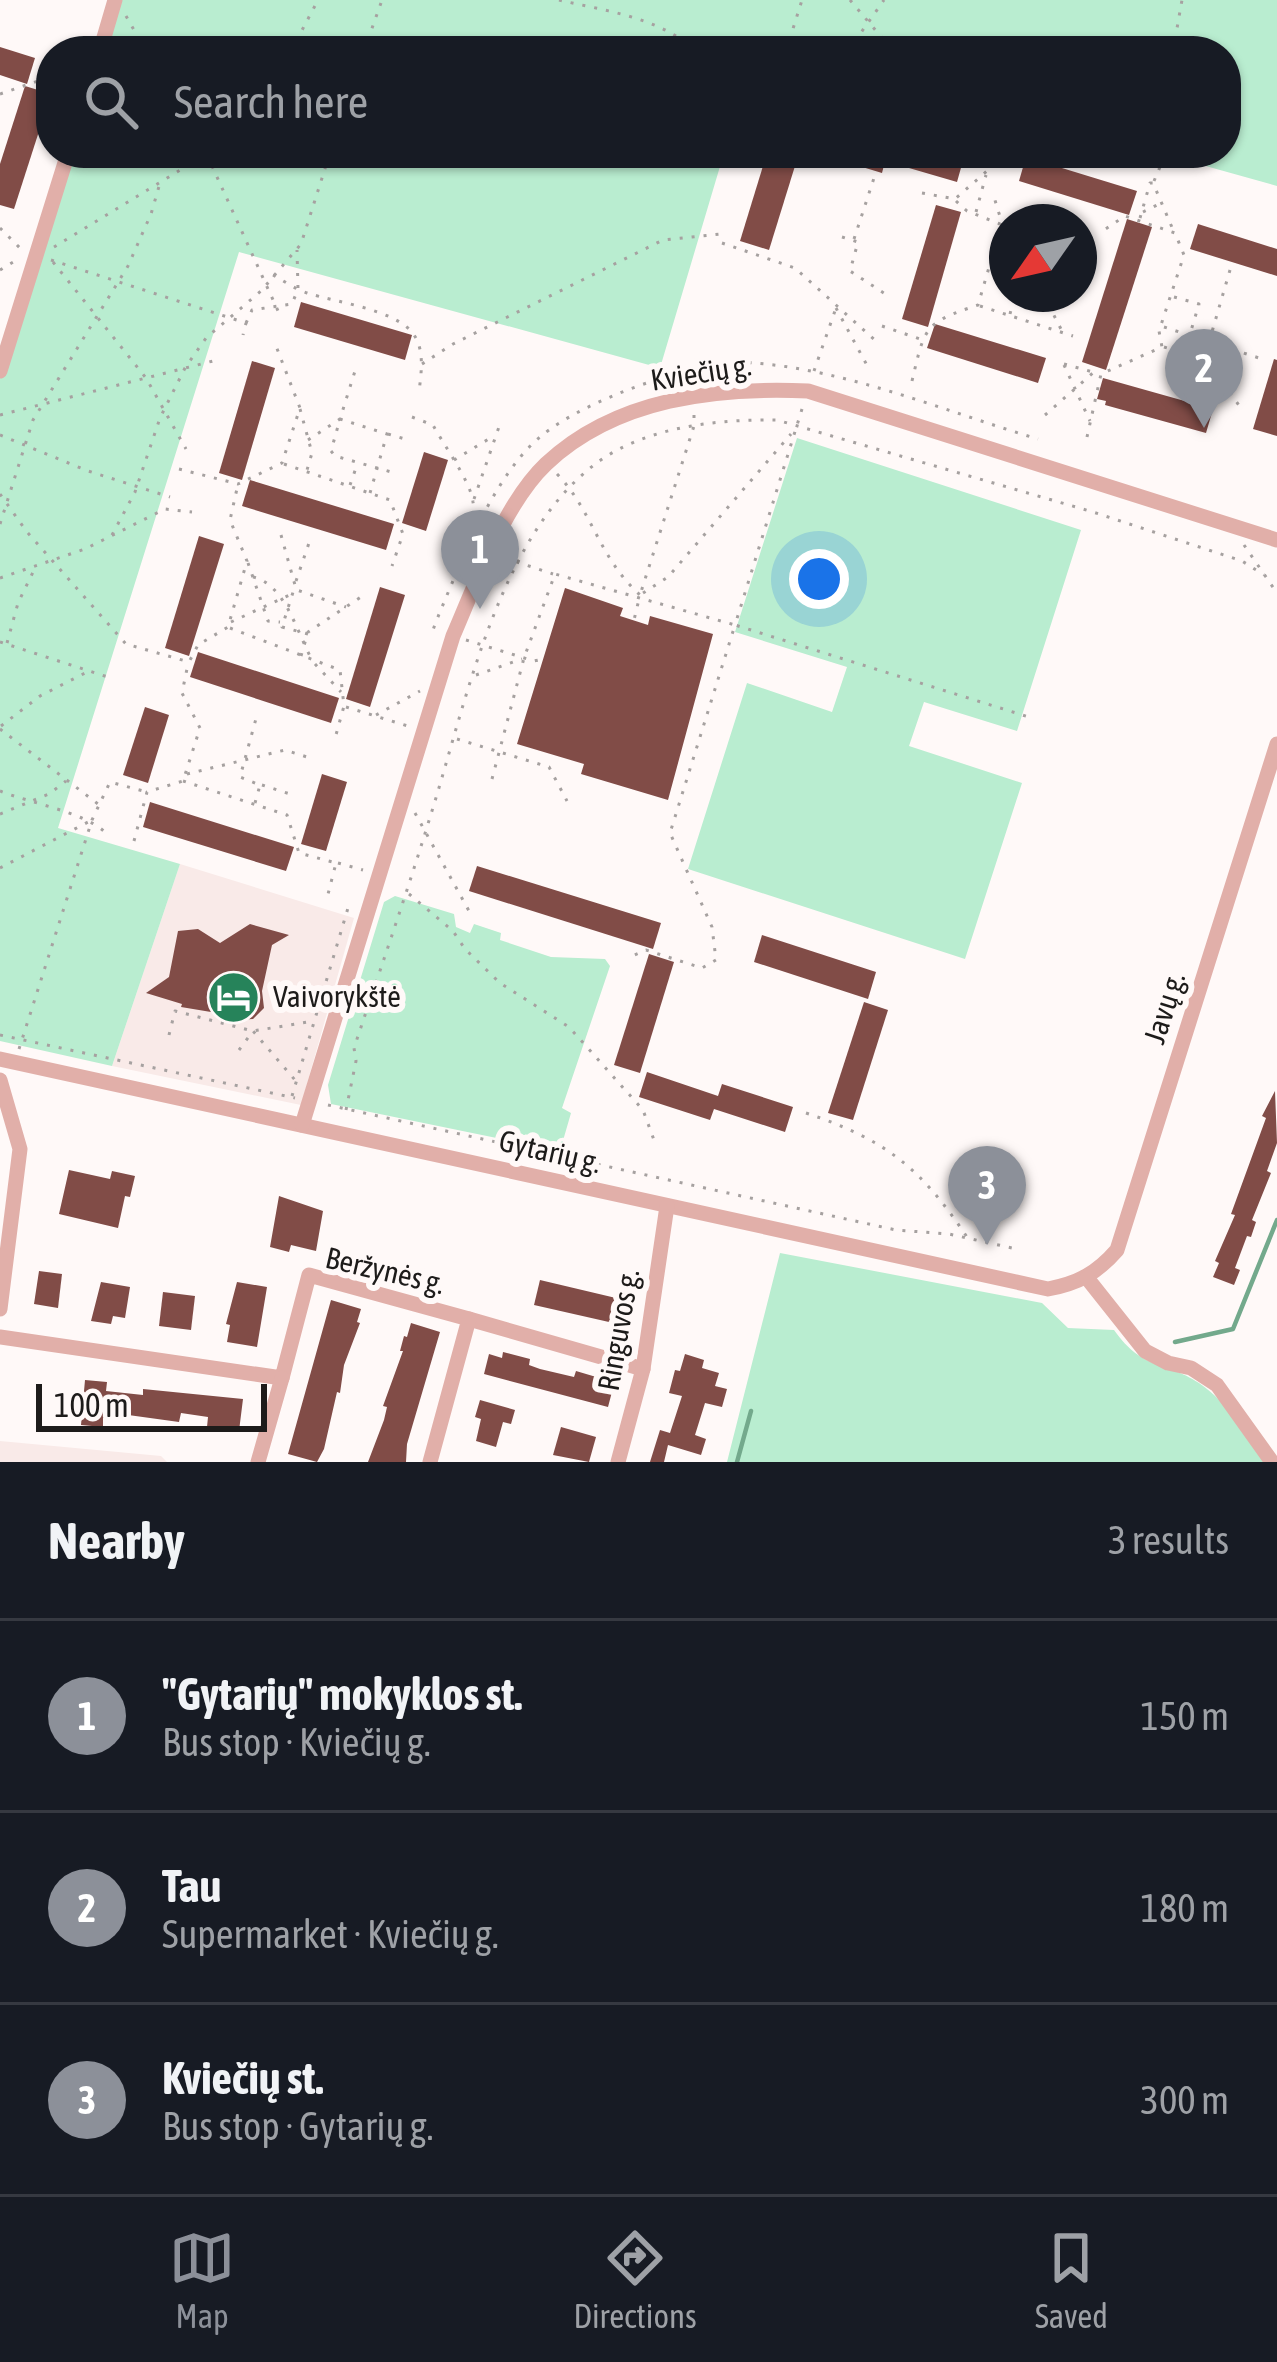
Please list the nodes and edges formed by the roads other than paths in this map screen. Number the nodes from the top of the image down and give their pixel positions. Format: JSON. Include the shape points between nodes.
{"nodes":[{"id":1,"x":115,"y":0,"type":"edge"},
{"id":2,"x":104,"y":36,"type":"edge"},
{"id":3,"x":63,"y":168,"type":"edge"},
{"id":4,"x":0,"y":371,"type":"edge"},
{"id":5,"x":1277,"y":540,"type":"edge"},
{"id":6,"x":1277,"y":744,"type":"edge"},
{"id":7,"x":7,"y":1061,"type":"edge"},
{"id":8,"x":0,"y":1080,"type":"edge"},
{"id":9,"x":302,"y":1125,"type":"junction"},
{"id":10,"x":667,"y":1206,"type":"junction"},
{"id":11,"x":1087,"y":1278,"type":"junction"},
{"id":12,"x":0,"y":1309,"type":"edge"},
{"id":13,"x":469,"y":1319,"type":"junction"},
{"id":14,"x":0,"y":1337,"type":"edge"},
{"id":15,"x":644,"y":1369,"type":"junction"},
{"id":16,"x":283,"y":1378,"type":"junction"},
{"id":17,"x":258,"y":1462,"type":"edge"},
{"id":18,"x":430,"y":1462,"type":"edge"},
{"id":19,"x":618,"y":1462,"type":"edge"},
{"id":20,"x":1272,"y":1462,"type":"edge"}],
"edges":[{"from":1,"to":2,"type":"street"},
{"from":3,"to":4,"type":"street"},
{"from":5,"to":9,"type":"street","name":"Kviečių g.","via":[[808,392],[677,398],[595,431],[545,465],[488,553],[453,636]]},
{"from":6,"to":11,"type":"street","name":"Javų g.","via":[[1117,1250]]},
{"from":7,"to":9,"type":"street","name":"Gytarių g."},
{"from":8,"to":12,"type":"street","via":[[20,1149]]},
{"from":9,"to":10,"type":"street","name":"Gytarių g."},
{"from":10,"to":11,"type":"street","name":"Gytarių g.","via":[[1048,1288]]},
{"from":10,"to":15,"type":"street","name":"Ringuvos g."},
{"from":11,"to":20,"type":"street","via":[[1145,1351],[1217,1385]]},
{"from":13,"to":15,"type":"street"},
{"from":13,"to":16,"type":"street","name":"Beržynės g.","via":[[309,1275]]},
{"from":13,"to":18,"type":"street","name":"Beržynės g."},
{"from":14,"to":16,"type":"street"},
{"from":15,"to":19,"type":"street","name":"Ringuvos g."},
{"from":16,"to":17,"type":"street"}]}
